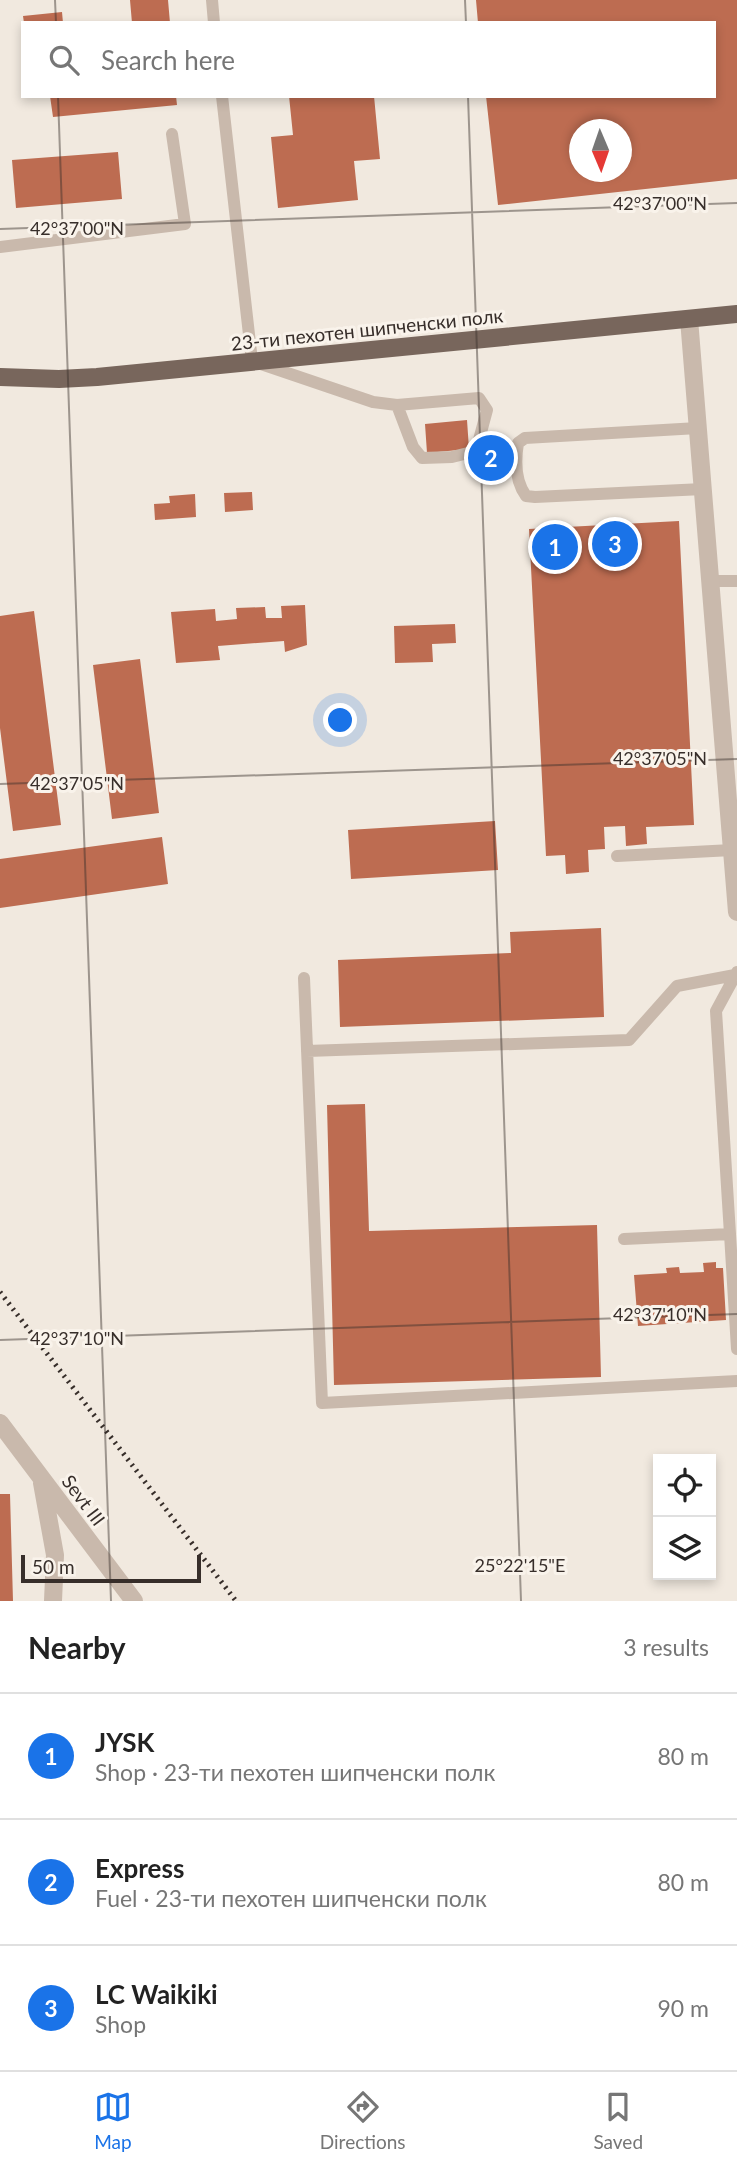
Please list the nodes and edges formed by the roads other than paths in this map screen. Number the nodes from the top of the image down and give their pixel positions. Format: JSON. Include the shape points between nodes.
{"nodes":[{"id":1,"x":212,"y":0,"type":"edge"},
{"id":2,"x":214,"y":21,"type":"edge"},
{"id":3,"x":222,"y":98,"type":"edge"},
{"id":4,"x":172,"y":134,"type":"dead end"},
{"id":5,"x":0,"y":247,"type":"edge"},
{"id":6,"x":737,"y":314,"type":"edge"},
{"id":7,"x":689,"y":319,"type":"junction"},
{"id":8,"x":251,"y":361,"type":"junction"},
{"id":9,"x":0,"y":377,"type":"edge"},
{"id":10,"x":397,"y":405,"type":"junction"},
{"id":11,"x":698,"y":428,"type":"junction"},
{"id":12,"x":703,"y":489,"type":"junction"},
{"id":13,"x":737,"y":581,"type":"edge"},
{"id":14,"x":711,"y":582,"type":"junction"},
{"id":15,"x":617,"y":856,"type":"dead end"},
{"id":16,"x":734,"y":862,"type":"edge"},
{"id":17,"x":737,"y":912,"type":"edge"},
{"id":18,"x":736,"y":973,"type":"edge"},
{"id":19,"x":304,"y":978,"type":"dead end"},
{"id":20,"x":307,"y":1051,"type":"junction"},
{"id":21,"x":730,"y":1234,"type":"junction"},
{"id":22,"x":624,"y":1239,"type":"dead end"},
{"id":23,"x":737,"y":1349,"type":"edge"},
{"id":24,"x":737,"y":1381,"type":"edge"},
{"id":25,"x":0,"y":1423,"type":"edge"},
{"id":26,"x":41,"y":1478,"type":"junction"},
{"id":27,"x":53,"y":1601,"type":"edge"},
{"id":28,"x":134,"y":1601,"type":"edge"}],
"edges":[{"from":1,"to":2,"type":"lane"},
{"from":3,"to":8,"type":"lane"},
{"from":4,"to":5,"type":"lane","via":[[185,224]]},
{"from":6,"to":7,"type":"main road","name":"23-ти пехотен шипченски полк"},
{"from":7,"to":8,"type":"main road","name":"23-ти пехотен шипченски полк"},
{"from":7,"to":11,"type":"street"},
{"from":8,"to":9,"type":"main road","name":"23-ти пехотен шипченски полк","via":[[97,377]]},
{"from":8,"to":10,"type":"lane","via":[[373,402]]},
{"from":10,"to":10,"type":"lane","via":[[479,398],[487,410],[476,451],[422,458],[412,447]]},
{"from":11,"to":12,"type":"street"},
{"from":11,"to":12,"type":"lane","via":[[525,438],[516,453],[518,485],[526,496],[535,497]]},
{"from":12,"to":14,"type":"street"},
{"from":13,"to":14,"type":"lane"},
{"from":14,"to":16,"type":"street"},
{"from":15,"to":16,"type":"lane"},
{"from":16,"to":17,"type":"street"},
{"from":18,"to":20,"type":"lane","via":[[677,986],[629,1040]]},
{"from":18,"to":21,"type":"lane","via":[[716,1011]]},
{"from":19,"to":20,"type":"lane"},
{"from":20,"to":24,"type":"lane","via":[[322,1403]]},
{"from":21,"to":22,"type":"lane"},
{"from":21,"to":23,"type":"lane"},
{"from":25,"to":26,"type":"street","name":"Sevt III"},
{"from":26,"to":27,"type":"street","via":[[55,1555]]},
{"from":26,"to":28,"type":"street","name":"Sevt III"}]}
